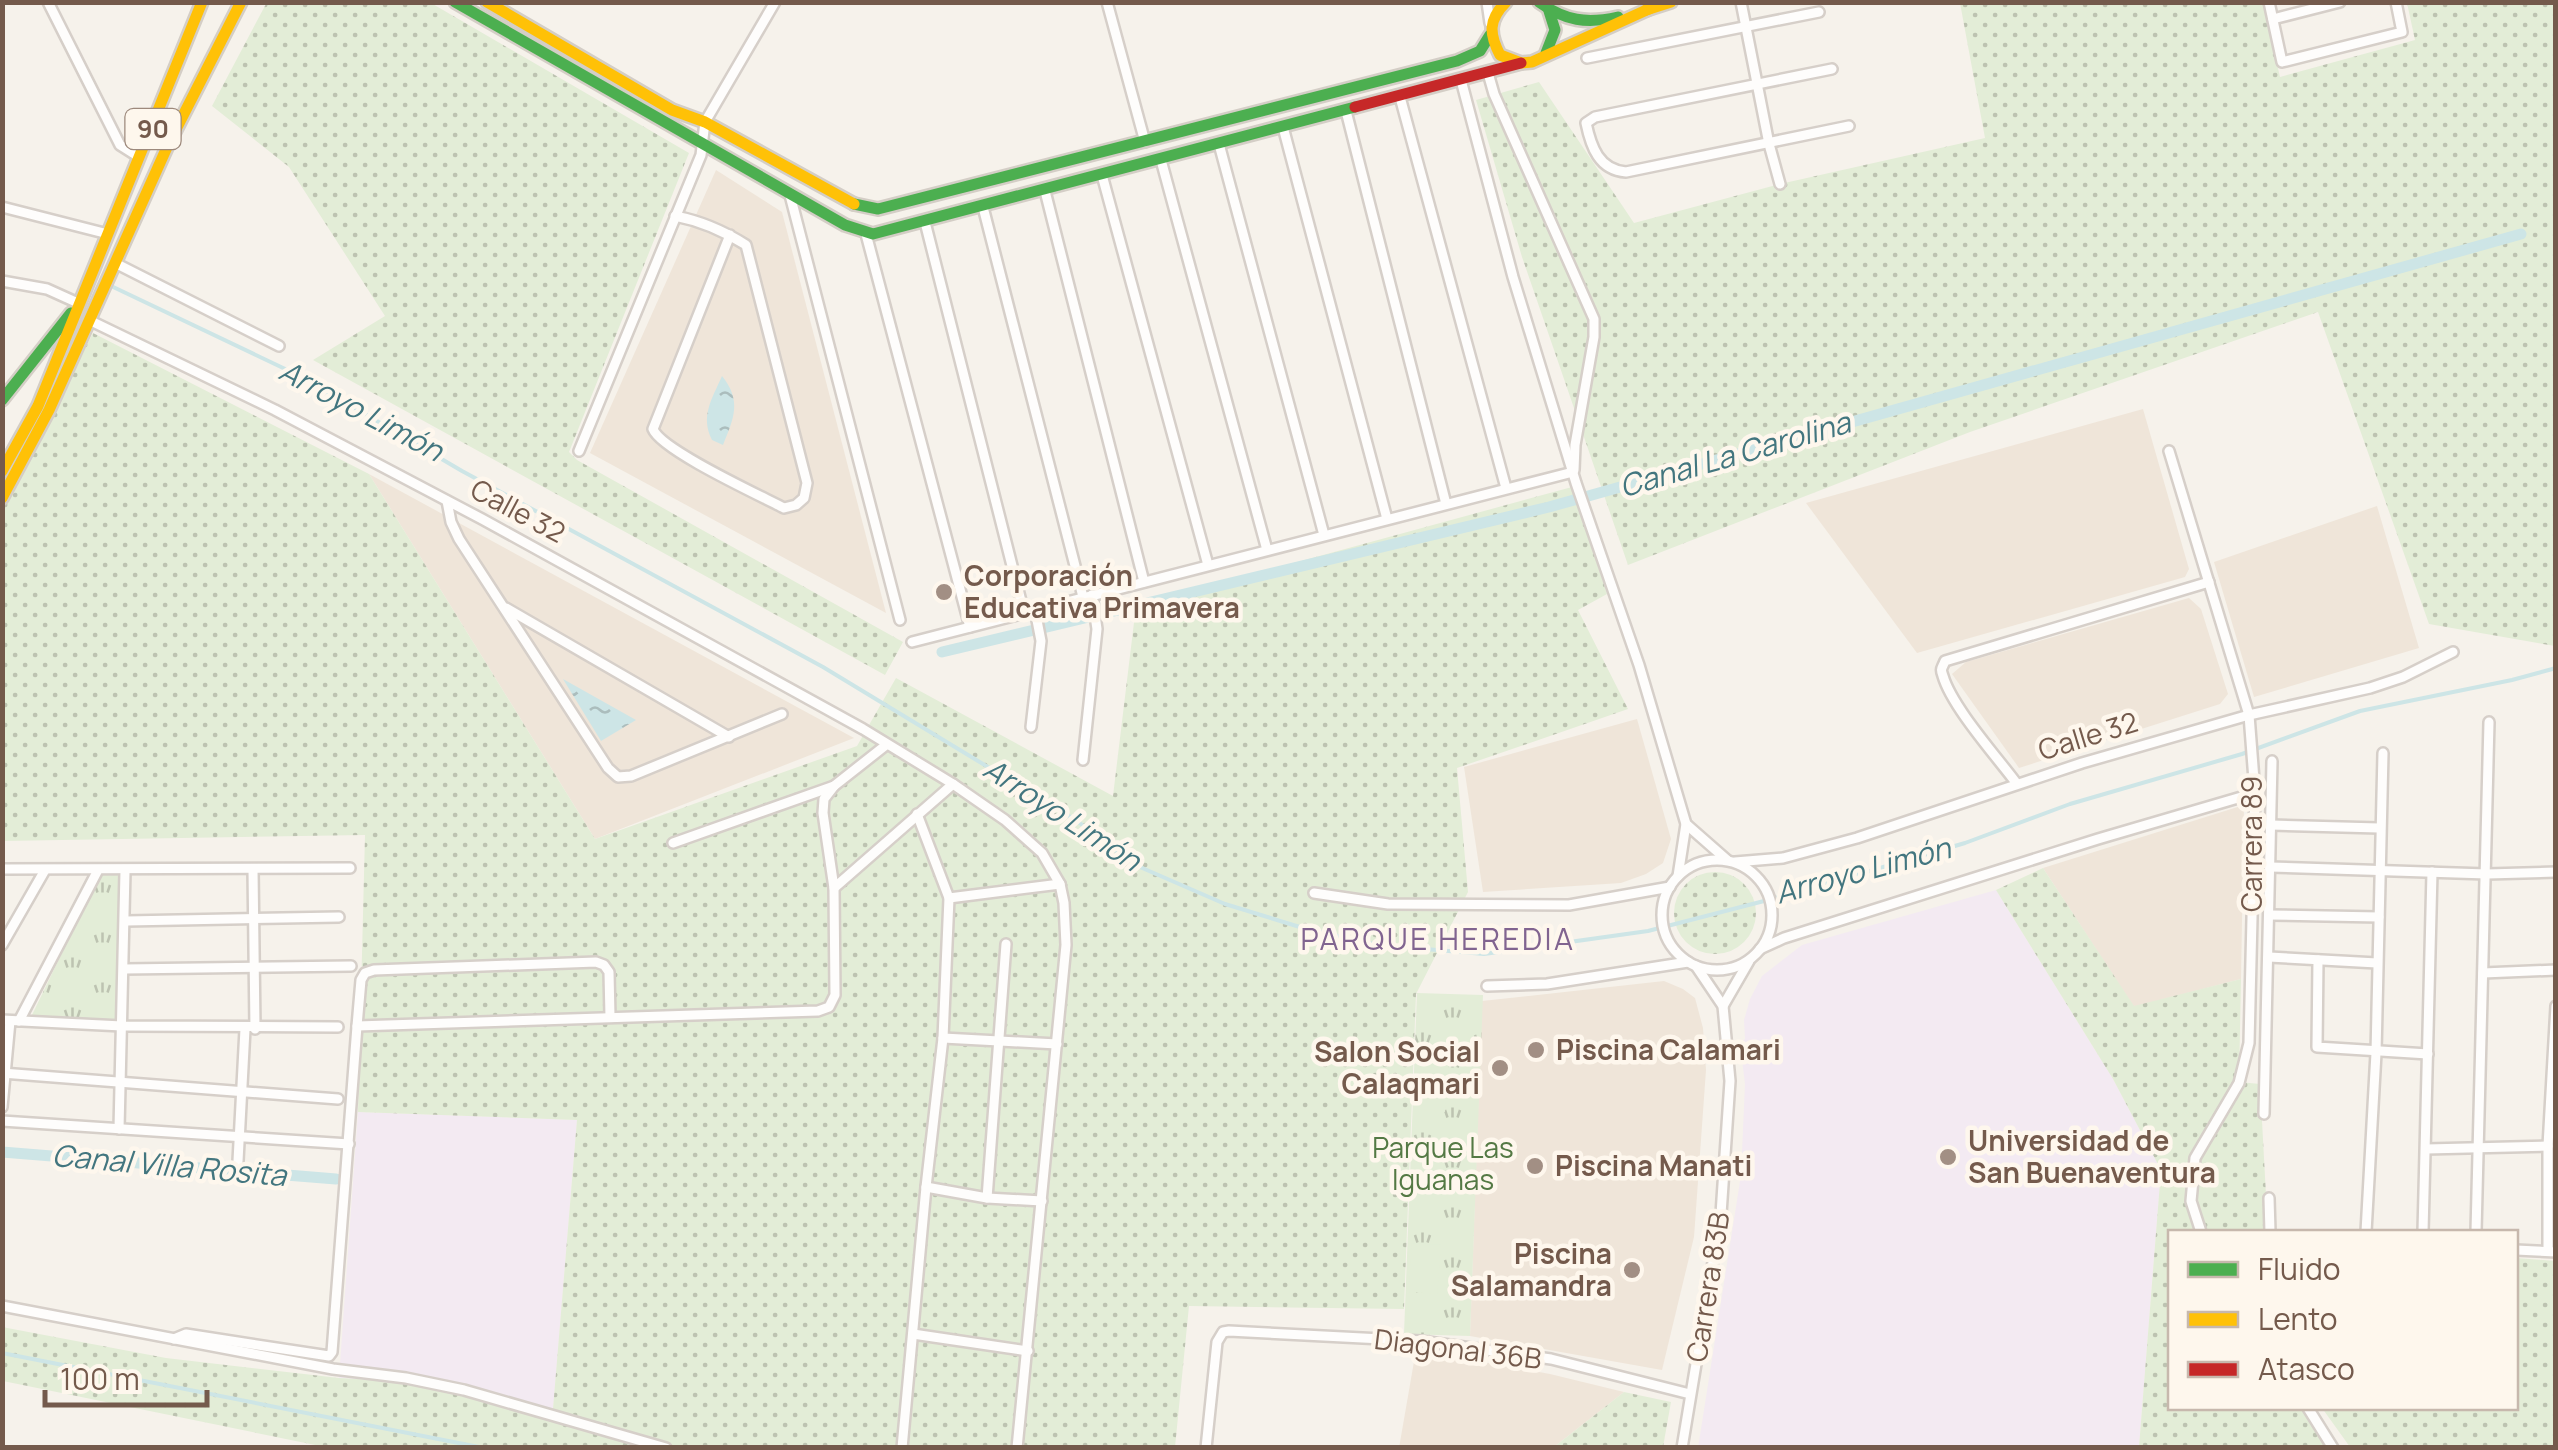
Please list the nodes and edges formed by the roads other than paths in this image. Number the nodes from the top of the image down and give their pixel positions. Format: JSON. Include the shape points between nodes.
{"nodes":[{"id":1,"x":48,"y":2,"type":"edge"},
{"id":2,"x":202,"y":2,"type":"edge"},
{"id":3,"x":241,"y":2,"type":"edge"},
{"id":4,"x":455,"y":2,"type":"edge"},
{"id":5,"x":487,"y":2,"type":"edge"},
{"id":6,"x":1107,"y":2,"type":"edge"},
{"id":7,"x":1487,"y":2,"type":"edge"},
{"id":8,"x":1506,"y":2,"type":"edge"},
{"id":9,"x":1671,"y":2,"type":"edge"},
{"id":10,"x":1742,"y":2,"type":"edge"},
{"id":11,"x":2269,"y":2,"type":"edge"},
{"id":12,"x":2340,"y":2,"type":"edge"},
{"id":13,"x":2396,"y":2,"type":"edge"},
{"id":14,"x":772,"y":5,"type":"edge"},
{"id":15,"x":1544,"y":7,"type":"edge"},
{"id":16,"x":1650,"y":8,"type":"junction"},
{"id":17,"x":1819,"y":12,"type":"dead end"},
{"id":18,"x":2272,"y":18,"type":"junction"},
{"id":19,"x":1746,"y":25,"type":"junction"},
{"id":20,"x":1490,"y":29,"type":"junction"},
{"id":21,"x":1541,"y":57,"type":"junction"},
{"id":22,"x":1587,"y":58,"type":"dead end"},
{"id":23,"x":1521,"y":63,"type":"junction"},
{"id":24,"x":1832,"y":69,"type":"dead end"},
{"id":25,"x":1488,"y":74,"type":"junction"},
{"id":26,"x":1461,"y":80,"type":"junction"},
{"id":27,"x":1757,"y":84,"type":"junction"},
{"id":28,"x":1400,"y":97,"type":"junction"},
{"id":29,"x":1346,"y":111,"type":"junction"},
{"id":30,"x":705,"y":122,"type":"junction"},
{"id":31,"x":1849,"y":126,"type":"dead end"},
{"id":32,"x":1284,"y":127,"type":"junction"},
{"id":33,"x":1144,"y":142,"type":"junction"},
{"id":34,"x":1220,"y":144,"type":"junction"},
{"id":35,"x":1769,"y":144,"type":"junction"},
{"id":36,"x":704,"y":146,"type":"junction"},
{"id":37,"x":141,"y":159,"type":"junction"},
{"id":38,"x":1161,"y":160,"type":"junction"},
{"id":39,"x":1012,"y":176,"type":"junction"},
{"id":40,"x":1102,"y":176,"type":"junction"},
{"id":41,"x":1780,"y":184,"type":"dead end"},
{"id":42,"x":1045,"y":190,"type":"junction"},
{"id":43,"x":790,"y":195,"type":"junction"},
{"id":44,"x":1018,"y":198,"type":"junction"},
{"id":45,"x":982,"y":207,"type":"junction"},
{"id":46,"x":2,"y":208,"type":"edge"},
{"id":47,"x":675,"y":216,"type":"junction"},
{"id":48,"x":925,"y":222,"type":"junction"},
{"id":49,"x":108,"y":234,"type":"junction"},
{"id":50,"x":866,"y":234,"type":"junction"},
{"id":51,"x":730,"y":235,"type":"junction"},
{"id":52,"x":117,"y":264,"type":"junction"},
{"id":53,"x":2,"y":281,"type":"edge"},
{"id":54,"x":81,"y":298,"type":"junction"},
{"id":55,"x":91,"y":321,"type":"junction"},
{"id":56,"x":279,"y":346,"type":"dead end"},
{"id":57,"x":13,"y":390,"type":"junction"},
{"id":58,"x":2,"y":400,"type":"edge"},
{"id":59,"x":38,"y":406,"type":"junction"},
{"id":60,"x":579,"y":450,"type":"dead end"},
{"id":61,"x":2169,"y":451,"type":"dead end"},
{"id":62,"x":2,"y":471,"type":"edge"},
{"id":63,"x":1573,"y":472,"type":"junction"},
{"id":64,"x":1506,"y":488,"type":"junction"},
{"id":65,"x":2,"y":498,"type":"edge"},
{"id":66,"x":447,"y":501,"type":"junction"},
{"id":67,"x":1446,"y":504,"type":"junction"},
{"id":68,"x":1387,"y":519,"type":"junction"},
{"id":69,"x":1324,"y":535,"type":"junction"},
{"id":70,"x":1267,"y":550,"type":"junction"},
{"id":71,"x":1208,"y":565,"type":"junction"},
{"id":72,"x":1144,"y":582,"type":"junction"},
{"id":73,"x":2209,"y":582,"type":"junction"},
{"id":74,"x":1088,"y":596,"type":"junction"},
{"id":75,"x":504,"y":608,"type":"junction"},
{"id":76,"x":1030,"y":611,"type":"junction"},
{"id":77,"x":900,"y":620,"type":"dead end"},
{"id":78,"x":970,"y":627,"type":"junction"},
{"id":79,"x":912,"y":642,"type":"dead end"},
{"id":80,"x":2453,"y":652,"type":"dead end"},
{"id":81,"x":782,"y":714,"type":"dead end"},
{"id":82,"x":2249,"y":719,"type":"junction"},
{"id":83,"x":2489,"y":722,"type":"dead end"},
{"id":84,"x":1031,"y":727,"type":"dead end"},
{"id":85,"x":730,"y":737,"type":"junction"},
{"id":86,"x":886,"y":745,"type":"junction"},
{"id":87,"x":2382,"y":752,"type":"dead end"},
{"id":88,"x":1083,"y":760,"type":"dead end"},
{"id":89,"x":2272,"y":761,"type":"dead end"},
{"id":90,"x":952,"y":784,"type":"junction"},
{"id":91,"x":2017,"y":784,"type":"junction"},
{"id":92,"x":834,"y":786,"type":"junction"},
{"id":93,"x":2255,"y":793,"type":"junction"},
{"id":94,"x":918,"y":814,"type":"junction"},
{"id":95,"x":1686,"y":824,"type":"junction"},
{"id":96,"x":2271,"y":825,"type":"junction"},
{"id":97,"x":2380,"y":828,"type":"junction"},
{"id":98,"x":673,"y":843,"type":"dead end"},
{"id":99,"x":1731,"y":861,"type":"junction"},
{"id":100,"x":2270,"y":867,"type":"junction"},
{"id":101,"x":350,"y":868,"type":"dead end"},
{"id":102,"x":2,"y":869,"type":"edge"},
{"id":103,"x":252,"y":869,"type":"junction"},
{"id":104,"x":46,"y":870,"type":"junction"},
{"id":105,"x":98,"y":870,"type":"junction"},
{"id":106,"x":2380,"y":870,"type":"junction"},
{"id":107,"x":124,"y":871,"type":"junction"},
{"id":108,"x":2432,"y":872,"type":"junction"},
{"id":109,"x":2556,"y":872,"type":"edge"},
{"id":110,"x":2486,"y":874,"type":"junction"},
{"id":111,"x":1678,"y":876,"type":"junction"},
{"id":112,"x":1060,"y":884,"type":"junction"},
{"id":113,"x":1670,"y":887,"type":"junction"},
{"id":114,"x":834,"y":888,"type":"junction"},
{"id":115,"x":1314,"y":893,"type":"dead end"},
{"id":116,"x":948,"y":898,"type":"junction"},
{"id":117,"x":2269,"y":916,"type":"junction"},
{"id":118,"x":339,"y":917,"type":"dead end"},
{"id":119,"x":2379,"y":917,"type":"junction"},
{"id":120,"x":253,"y":919,"type":"junction"},
{"id":121,"x":126,"y":921,"type":"junction"},
{"id":122,"x":1006,"y":944,"type":"dead end"},
{"id":123,"x":2,"y":945,"type":"edge"},
{"id":124,"x":1760,"y":950,"type":"junction"},
{"id":125,"x":2269,"y":958,"type":"junction"},
{"id":126,"x":1750,"y":959,"type":"junction"},
{"id":127,"x":2318,"y":960,"type":"junction"},
{"id":128,"x":2377,"y":963,"type":"junction"},
{"id":129,"x":1692,"y":964,"type":"junction"},
{"id":130,"x":351,"y":966,"type":"dead end"},
{"id":131,"x":254,"y":967,"type":"junction"},
{"id":132,"x":124,"y":970,"type":"junction"},
{"id":133,"x":2556,"y":970,"type":"edge"},
{"id":134,"x":2484,"y":973,"type":"junction"},
{"id":135,"x":1486,"y":986,"type":"dead end"},
{"id":136,"x":1724,"y":1006,"type":"junction"},
{"id":137,"x":2556,"y":1006,"type":"edge"},
{"id":138,"x":610,"y":1017,"type":"junction"},
{"id":139,"x":10,"y":1021,"type":"edge"},
{"id":140,"x":122,"y":1026,"type":"junction"},
{"id":141,"x":357,"y":1026,"type":"junction"},
{"id":142,"x":338,"y":1027,"type":"dead end"},
{"id":143,"x":250,"y":1029,"type":"junction"},
{"id":144,"x":943,"y":1038,"type":"junction"},
{"id":145,"x":1000,"y":1041,"type":"junction"},
{"id":146,"x":1057,"y":1044,"type":"junction"},
{"id":147,"x":2376,"y":1053,"type":"junction"},
{"id":148,"x":2428,"y":1054,"type":"junction"},
{"id":149,"x":4,"y":1073,"type":"edge"},
{"id":150,"x":2554,"y":1078,"type":"edge"},
{"id":151,"x":120,"y":1082,"type":"junction"},
{"id":152,"x":242,"y":1092,"type":"junction"},
{"id":153,"x":338,"y":1099,"type":"dead end"},
{"id":154,"x":2,"y":1107,"type":"edge"},
{"id":155,"x":2264,"y":1114,"type":"dead end"},
{"id":156,"x":2,"y":1122,"type":"edge"},
{"id":157,"x":120,"y":1128,"type":"junction"},
{"id":158,"x":240,"y":1137,"type":"junction"},
{"id":159,"x":349,"y":1144,"type":"junction"},
{"id":160,"x":2548,"y":1146,"type":"junction"},
{"id":161,"x":2478,"y":1147,"type":"junction"},
{"id":162,"x":2426,"y":1149,"type":"junction"},
{"id":163,"x":238,"y":1161,"type":"dead end"},
{"id":164,"x":926,"y":1187,"type":"junction"},
{"id":165,"x":987,"y":1198,"type":"junction"},
{"id":166,"x":2269,"y":1198,"type":"dead end"},
{"id":167,"x":1042,"y":1200,"type":"junction"},
{"id":168,"x":2199,"y":1230,"type":"edge"},
{"id":169,"x":2270,"y":1230,"type":"edge"},
{"id":170,"x":2366,"y":1230,"type":"edge"},
{"id":171,"x":2423,"y":1230,"type":"edge"},
{"id":172,"x":2476,"y":1230,"type":"edge"},
{"id":173,"x":2518,"y":1250,"type":"edge"},
{"id":174,"x":2552,"y":1252,"type":"edge"},
{"id":175,"x":2,"y":1306,"type":"edge"},
{"id":176,"x":912,"y":1334,"type":"junction"},
{"id":177,"x":174,"y":1339,"type":"junction"},
{"id":178,"x":1028,"y":1351,"type":"junction"},
{"id":179,"x":1690,"y":1394,"type":"junction"},
{"id":180,"x":2309,"y":1410,"type":"edge"},
{"id":181,"x":666,"y":1448,"type":"edge"},
{"id":182,"x":902,"y":1448,"type":"edge"},
{"id":183,"x":1016,"y":1448,"type":"edge"},
{"id":184,"x":1206,"y":1448,"type":"edge"},
{"id":185,"x":1682,"y":1448,"type":"edge"},
{"id":186,"x":2333,"y":1448,"type":"edge"}],
"edges":[{"from":1,"to":37,"type":"street","via":[[120,144]]},
{"from":2,"to":37,"type":"main road","number":"90"},
{"from":3,"to":52,"type":"main road","number":"90"},
{"from":4,"to":36,"type":"main road"},
{"from":5,"to":30,"type":"main road","via":[[672,110]]},
{"from":6,"to":33,"type":"street"},
{"from":7,"to":20,"type":"street"},
{"from":8,"to":20,"type":"main road"},
{"from":9,"to":16,"type":"main road"},
{"from":10,"to":19,"type":"street"},
{"from":11,"to":18,"type":"street"},
{"from":12,"to":18,"type":"street"},
{"from":13,"to":18,"type":"street","via":[[2402,32],[2282,62]]},
{"from":14,"to":30,"type":"street"},
{"from":15,"to":16,"type":"main road","via":[[1578,24]]},
{"from":15,"to":21,"type":"main road","via":[[1556,30]]},
{"from":16,"to":21,"type":"main road"},
{"from":17,"to":19,"type":"street"},
{"from":19,"to":22,"type":"street"},
{"from":19,"to":27,"type":"street"},
{"from":20,"to":23,"type":"main road","via":[[1500,55]]},
{"from":20,"to":33,"type":"main road","via":[[1484,48],[1468,58]]},
{"from":21,"to":23,"type":"main road"},
{"from":23,"to":25,"type":"main road"},
{"from":24,"to":27,"type":"street"},
{"from":25,"to":26,"type":"main road"},
{"from":25,"to":63,"type":"street","via":[[1594,319]]},
{"from":26,"to":28,"type":"main road"},
{"from":26,"to":63,"type":"street"},
{"from":27,"to":35,"type":"street"},
{"from":27,"to":35,"type":"street","via":[[1586,123],[1611,171]]},
{"from":28,"to":29,"type":"main road"},
{"from":28,"to":64,"type":"street"},
{"from":29,"to":32,"type":"main road"},
{"from":29,"to":67,"type":"street"},
{"from":30,"to":36,"type":"street"},
{"from":30,"to":39,"type":"main road","via":[[862,208],[887,208]]},
{"from":31,"to":35,"type":"street"},
{"from":32,"to":34,"type":"main road"},
{"from":32,"to":68,"type":"street"},
{"from":33,"to":39,"type":"main road"},
{"from":34,"to":38,"type":"main road"},
{"from":34,"to":69,"type":"street"},
{"from":35,"to":41,"type":"street"},
{"from":36,"to":43,"type":"main road"},
{"from":36,"to":47,"type":"street"},
{"from":37,"to":49,"type":"main road","number":"90"},
{"from":38,"to":40,"type":"main road"},
{"from":38,"to":70,"type":"street"},
{"from":39,"to":44,"type":"main road"},
{"from":40,"to":42,"type":"main road"},
{"from":40,"to":71,"type":"street"},
{"from":42,"to":44,"type":"main road"},
{"from":42,"to":72,"type":"street"},
{"from":43,"to":50,"type":"main road"},
{"from":43,"to":77,"type":"street"},
{"from":44,"to":45,"type":"main road"},
{"from":45,"to":48,"type":"main road"},
{"from":45,"to":74,"type":"street"},
{"from":46,"to":49,"type":"street"},
{"from":47,"to":51,"type":"street"},
{"from":47,"to":60,"type":"street"},
{"from":48,"to":50,"type":"main road"},
{"from":48,"to":76,"type":"street"},
{"from":49,"to":54,"type":"main road","number":"90"},
{"from":50,"to":78,"type":"street"},
{"from":51,"to":51,"type":"street","via":[[653,429],[660,441],[788,508],[804,498],[808,483],[746,245]]},
{"from":52,"to":55,"type":"main road","number":"90"},
{"from":52,"to":56,"type":"street"},
{"from":53,"to":54,"type":"street"},
{"from":54,"to":57,"type":"main road"},
{"from":54,"to":59,"type":"main road","number":"90"},
{"from":55,"to":65,"type":"main road","number":"90"},
{"from":55,"to":66,"type":"street","name":"Calle 32"},
{"from":57,"to":58,"type":"main road"},
{"from":57,"to":59,"type":"main road","via":[[29,390]]},
{"from":59,"to":62,"type":"main road","number":"90"},
{"from":61,"to":73,"type":"street","name":"Carrera 89"},
{"from":63,"to":64,"type":"street"},
{"from":63,"to":95,"type":"street"},
{"from":64,"to":67,"type":"street"},
{"from":66,"to":75,"type":"street","via":[[459,539]]},
{"from":66,"to":86,"type":"street","name":"Calle 32"},
{"from":67,"to":68,"type":"street"},
{"from":68,"to":69,"type":"street"},
{"from":69,"to":70,"type":"street"},
{"from":70,"to":71,"type":"street"},
{"from":71,"to":72,"type":"street"},
{"from":72,"to":74,"type":"street"},
{"from":73,"to":82,"type":"street","name":"Carrera 89"},
{"from":73,"to":91,"type":"street","via":[[1946,661],[1943,678]]},
{"from":74,"to":76,"type":"street"},
{"from":74,"to":88,"type":"street","via":[[1097,628]]},
{"from":75,"to":85,"type":"street"},
{"from":75,"to":85,"type":"street","via":[[618,778]]},
{"from":76,"to":78,"type":"street"},
{"from":76,"to":84,"type":"street","via":[[1041,641]]},
{"from":78,"to":79,"type":"street"},
{"from":80,"to":82,"type":"street","name":"Calle 32","via":[[2370,688]]},
{"from":81,"to":85,"type":"street"},
{"from":82,"to":91,"type":"street","name":"Calle 32"},
{"from":82,"to":93,"type":"street","name":"Carrera 89"},
{"from":83,"to":110,"type":"street"},
{"from":86,"to":90,"type":"street","name":"Calle 32"},
{"from":86,"to":92,"type":"street"},
{"from":87,"to":97,"type":"street"},
{"from":89,"to":96,"type":"street"},
{"from":90,"to":94,"type":"street"},
{"from":90,"to":112,"type":"street","name":"Calle 32","via":[[1042,852]]},
{"from":91,"to":99,"type":"street","name":"Calle 32","via":[[1844,842],[1782,858]]},
{"from":92,"to":98,"type":"street"},
{"from":92,"to":114,"type":"street","via":[[823,813]]},
{"from":93,"to":124,"type":"street"},
{"from":93,"to":168,"type":"street","name":"Carrera 89","via":[[2248,1043],[2239,1083],[2194,1158],[2192,1201]]},
{"from":94,"to":114,"type":"street"},
{"from":94,"to":116,"type":"street"},
{"from":95,"to":99,"type":"street"},
{"from":95,"to":111,"type":"street"},
{"from":96,"to":97,"type":"street"},
{"from":96,"to":100,"type":"street"},
{"from":97,"to":106,"type":"street"},
{"from":99,"to":111,"type":"street","via":[[1700,862]]},
{"from":99,"to":124,"type":"street","via":[[1765,886],[1772,919]]},
{"from":100,"to":106,"type":"street"},
{"from":100,"to":117,"type":"street"},
{"from":101,"to":103,"type":"street"},
{"from":102,"to":104,"type":"street"},
{"from":103,"to":107,"type":"street"},
{"from":103,"to":120,"type":"street"},
{"from":104,"to":105,"type":"street"},
{"from":104,"to":123,"type":"street"},
{"from":105,"to":107,"type":"street"},
{"from":105,"to":139,"type":"street"},
{"from":106,"to":108,"type":"street"},
{"from":106,"to":119,"type":"street"},
{"from":107,"to":121,"type":"street"},
{"from":108,"to":110,"type":"street"},
{"from":108,"to":148,"type":"street"},
{"from":109,"to":110,"type":"street"},
{"from":110,"to":134,"type":"street"},
{"from":111,"to":113,"type":"street"},
{"from":112,"to":116,"type":"street"},
{"from":112,"to":146,"type":"street","via":[[1066,945]]},
{"from":113,"to":115,"type":"street","via":[[1569,905],[1388,904]]},
{"from":113,"to":129,"type":"street","via":[[1663,926],[1675,950]]},
{"from":114,"to":138,"type":"street","via":[[830,1006]]},
{"from":116,"to":144,"type":"street"},
{"from":117,"to":119,"type":"street"},
{"from":117,"to":125,"type":"street"},
{"from":118,"to":120,"type":"street"},
{"from":119,"to":128,"type":"street"},
{"from":120,"to":121,"type":"street"},
{"from":120,"to":131,"type":"street"},
{"from":121,"to":132,"type":"street"},
{"from":122,"to":145,"type":"street"},
{"from":124,"to":126,"type":"street"},
{"from":125,"to":127,"type":"street"},
{"from":125,"to":155,"type":"street"},
{"from":126,"to":129,"type":"street","via":[[1724,969]]},
{"from":126,"to":136,"type":"street"},
{"from":127,"to":128,"type":"street"},
{"from":127,"to":147,"type":"street","via":[[2317,1047]]},
{"from":128,"to":147,"type":"street"},
{"from":129,"to":135,"type":"street"},
{"from":129,"to":136,"type":"street"},
{"from":130,"to":131,"type":"street"},
{"from":131,"to":132,"type":"street"},
{"from":131,"to":143,"type":"street"},
{"from":132,"to":140,"type":"street"},
{"from":133,"to":134,"type":"street"},
{"from":134,"to":161,"type":"street"},
{"from":136,"to":179,"type":"street","name":"Carrera 83B","via":[[1728,1145]]},
{"from":137,"to":150,"type":"street"},
{"from":138,"to":141,"type":"street"},
{"from":138,"to":141,"type":"street","via":[[608,972],[596,962],[365,972]]},
{"from":139,"to":140,"type":"street"},
{"from":139,"to":149,"type":"street"},
{"from":140,"to":143,"type":"street"},
{"from":140,"to":151,"type":"street"},
{"from":141,"to":159,"type":"street"},
{"from":142,"to":143,"type":"street"},
{"from":143,"to":152,"type":"street"},
{"from":144,"to":145,"type":"street"},
{"from":144,"to":164,"type":"street"},
{"from":145,"to":146,"type":"street"},
{"from":145,"to":165,"type":"street"},
{"from":146,"to":167,"type":"street"},
{"from":147,"to":148,"type":"street"},
{"from":147,"to":170,"type":"street"},
{"from":148,"to":162,"type":"street"},
{"from":149,"to":151,"type":"street"},
{"from":149,"to":154,"type":"street"},
{"from":150,"to":160,"type":"street"},
{"from":151,"to":152,"type":"street"},
{"from":151,"to":157,"type":"street"},
{"from":152,"to":153,"type":"street"},
{"from":152,"to":158,"type":"street"},
{"from":156,"to":157,"type":"street"},
{"from":157,"to":158,"type":"street"},
{"from":158,"to":159,"type":"street"},
{"from":158,"to":163,"type":"street"},
{"from":159,"to":177,"type":"street","via":[[329,1356],[186,1334]]},
{"from":160,"to":161,"type":"street"},
{"from":160,"to":174,"type":"street"},
{"from":161,"to":162,"type":"street"},
{"from":161,"to":172,"type":"street"},
{"from":162,"to":171,"type":"street"},
{"from":164,"to":165,"type":"street"},
{"from":164,"to":176,"type":"street"},
{"from":165,"to":167,"type":"street"},
{"from":166,"to":169,"type":"street"},
{"from":167,"to":178,"type":"street"},
{"from":173,"to":174,"type":"street"},
{"from":175,"to":177,"type":"street"},
{"from":176,"to":178,"type":"street"},
{"from":176,"to":182,"type":"street"},
{"from":177,"to":181,"type":"street","via":[[464,1390]]},
{"from":178,"to":183,"type":"street"},
{"from":179,"to":184,"type":"street","name":"Diagonal 36B","via":[[1551,1359],[1422,1341],[1223,1332]]},
{"from":179,"to":185,"type":"street","name":"Carrera 83B"},
{"from":180,"to":186,"type":"street"}]}
